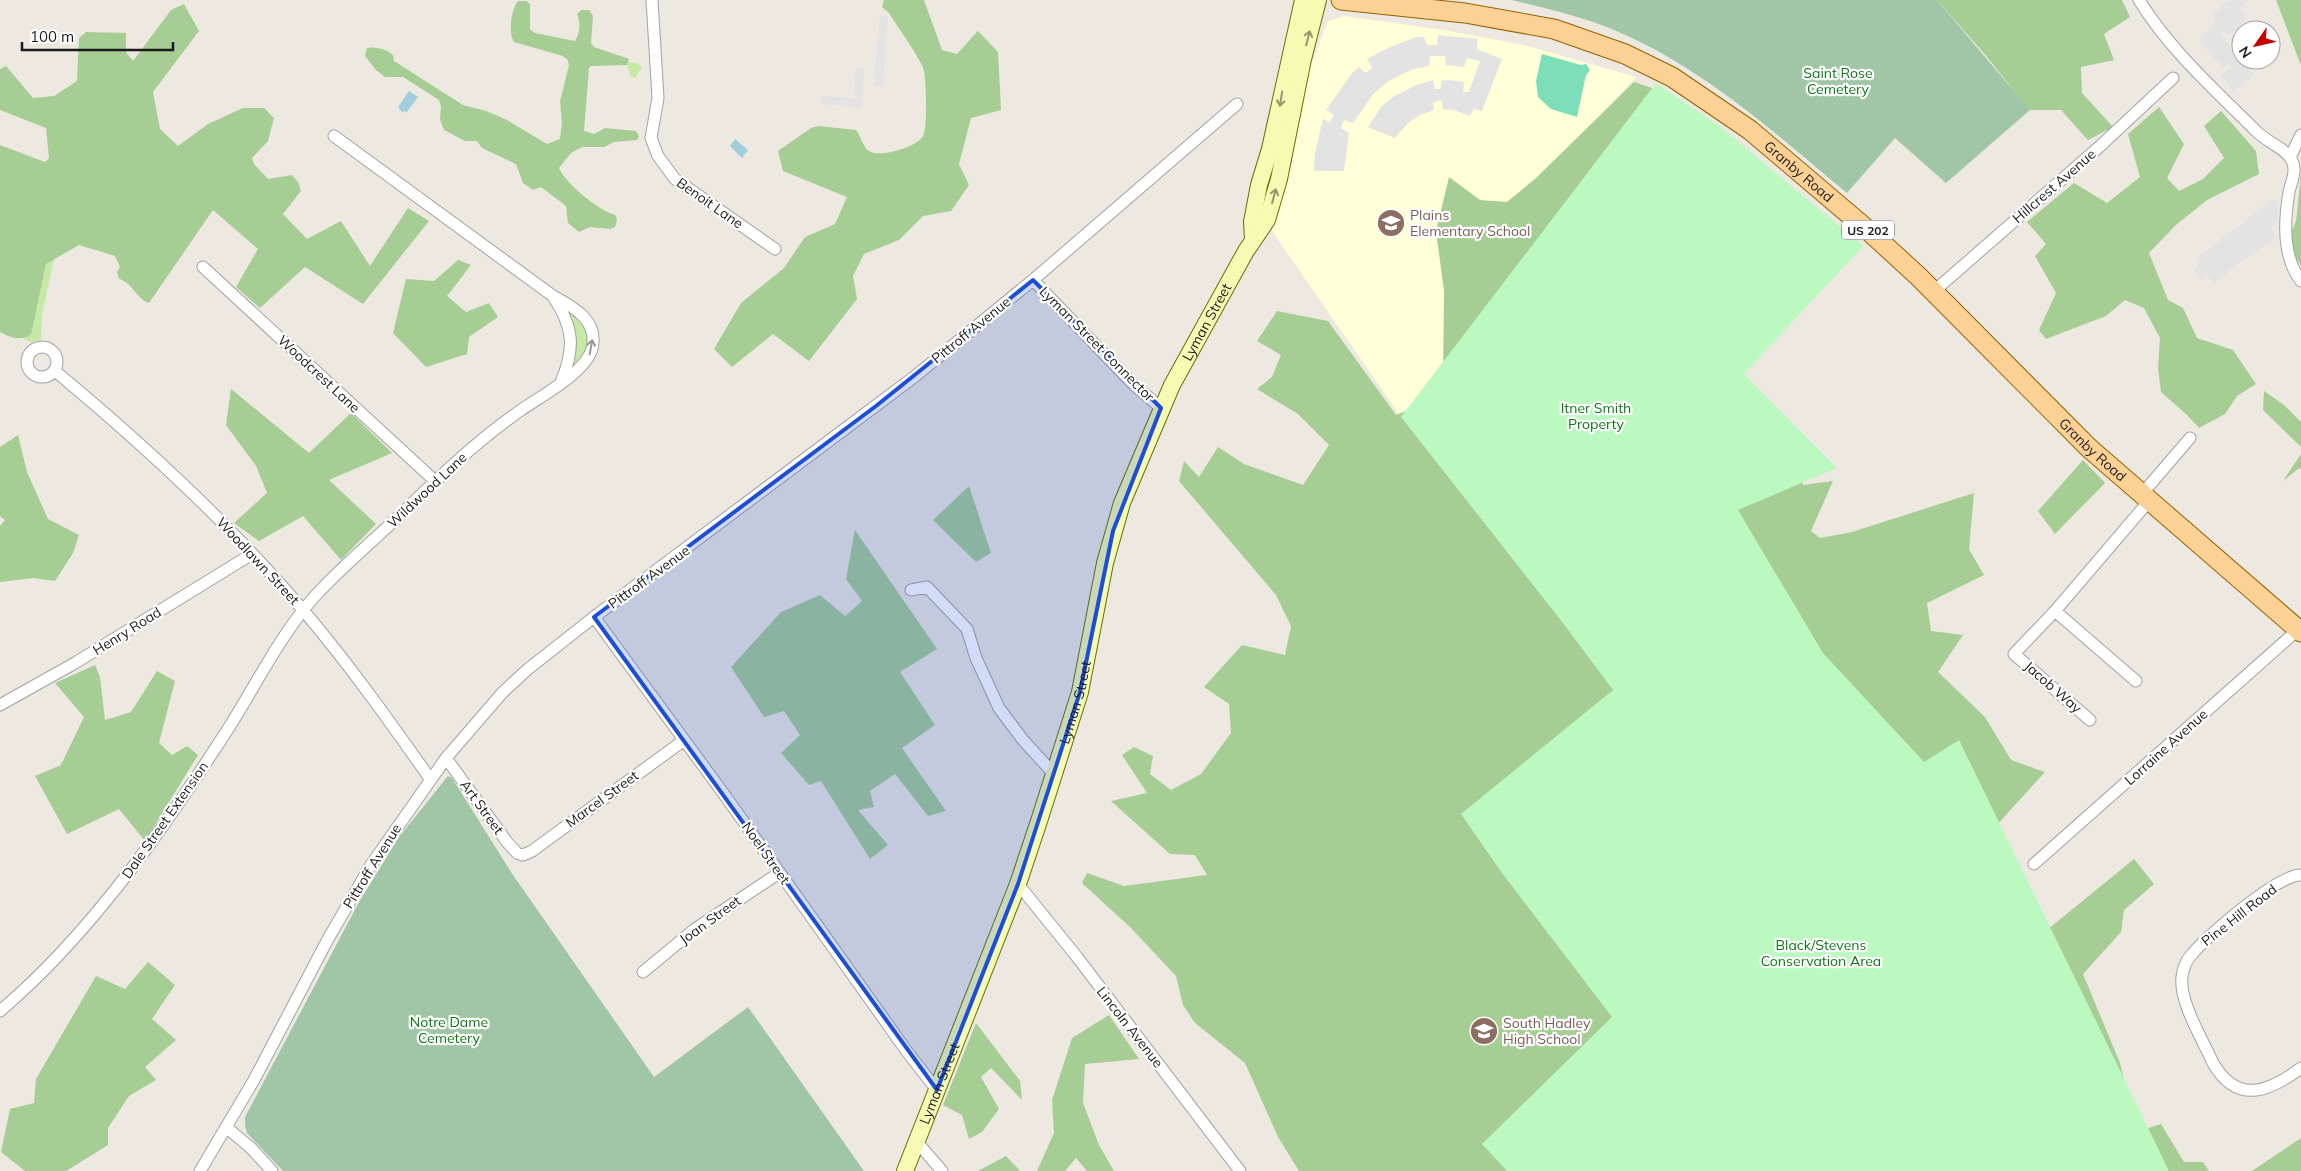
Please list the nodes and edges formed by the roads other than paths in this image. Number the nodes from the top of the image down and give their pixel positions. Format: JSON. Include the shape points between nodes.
{"nodes":[{"id":1,"x":652,"y":0,"type":"edge"},
{"id":2,"x":1303,"y":0,"type":"edge"},
{"id":3,"x":1318,"y":0,"type":"edge"},
{"id":4,"x":1341,"y":0,"type":"edge"},
{"id":5,"x":2139,"y":0,"type":"edge"},
{"id":6,"x":2173,"y":78,"type":"dead end"},
{"id":7,"x":1238,"y":104,"type":"dead end"},
{"id":8,"x":2301,"y":135,"type":"edge"},
{"id":9,"x":334,"y":136,"type":"dead end"},
{"id":10,"x":2290,"y":157,"type":"junction"},
{"id":11,"x":1253,"y":240,"type":"junction"},
{"id":12,"x":775,"y":249,"type":"dead end"},
{"id":13,"x":203,"y":267,"type":"dead end"},
{"id":14,"x":1032,"y":280,"type":"junction"},
{"id":15,"x":2301,"y":280,"type":"edge"},
{"id":16,"x":1933,"y":292,"type":"junction"},
{"id":17,"x":553,"y":296,"type":"junction"},
{"id":18,"x":55,"y":371,"type":"dead end"},
{"id":19,"x":561,"y":382,"type":"junction"},
{"id":20,"x":1161,"y":408,"type":"junction"},
{"id":21,"x":2190,"y":438,"type":"dead end"},
{"id":22,"x":435,"y":481,"type":"junction"},
{"id":23,"x":2145,"y":498,"type":"junction"},
{"id":24,"x":252,"y":554,"type":"junction"},
{"id":25,"x":911,"y":590,"type":"dead end"},
{"id":26,"x":303,"y":609,"type":"junction"},
{"id":27,"x":2055,"y":610,"type":"junction"},
{"id":28,"x":594,"y":617,"type":"junction"},
{"id":29,"x":2300,"y":630,"type":"edge"},
{"id":30,"x":2136,"y":681,"type":"dead end"},
{"id":31,"x":0,"y":706,"type":"edge"},
{"id":32,"x":2090,"y":720,"type":"dead end"},
{"id":33,"x":683,"y":741,"type":"junction"},
{"id":34,"x":446,"y":758,"type":"junction"},
{"id":35,"x":1054,"y":774,"type":"junction"},
{"id":36,"x":431,"y":780,"type":"junction"},
{"id":37,"x":520,"y":854,"type":"joint"},
{"id":38,"x":2034,"y":864,"type":"dead end"},
{"id":39,"x":779,"y":872,"type":"junction"},
{"id":40,"x":2301,"y":875,"type":"edge"},
{"id":41,"x":1018,"y":884,"type":"junction"},
{"id":42,"x":643,"y":972,"type":"dead end"},
{"id":43,"x":0,"y":1011,"type":"edge"},
{"id":44,"x":2301,"y":1068,"type":"edge"},
{"id":45,"x":937,"y":1090,"type":"junction"},
{"id":46,"x":226,"y":1127,"type":"junction"},
{"id":47,"x":917,"y":1142,"type":"junction"},
{"id":48,"x":200,"y":1171,"type":"edge"},
{"id":49,"x":272,"y":1171,"type":"edge"},
{"id":50,"x":905,"y":1171,"type":"edge"},
{"id":51,"x":942,"y":1171,"type":"edge"},
{"id":52,"x":1240,"y":1171,"type":"edge"}],
"edges":[{"from":1,"to":12,"type":"street","name":"Benoit Lane","via":[[658,98],[651,138],[658,156],[675,179]]},
{"from":2,"to":11,"type":"main road","name":"Lyman Street","one_way":true,"via":[[1257,195],[1252,222]]},
{"from":11,"to":3,"type":"main road","name":"Lyman Street","one_way":true,"via":[[1268,220]]},
{"from":4,"to":16,"type":"main road","name":"Granby Road","number":"US 202","via":[[1464,13],[1554,29],[1598,43],[1653,67],[1750,130],[1870,232]]},
{"from":5,"to":10,"type":"street","via":[[2183,59],[2257,133]]},
{"from":6,"to":16,"type":"street","name":"Hillcrest Avenue"},
{"from":7,"to":14,"type":"street","name":"Pittroff Avenue"},
{"from":8,"to":10,"type":"street"},
{"from":9,"to":17,"type":"street","name":"Wildwood Lane"},
{"from":10,"to":15,"type":"street","via":[[2294,167],[2286,248],[2288,259]]},
{"from":11,"to":20,"type":"main road","name":"Lyman Street"},
{"from":13,"to":22,"type":"street","name":"Woodcrest Lane"},
{"from":14,"to":20,"type":"street","name":"Lyman Street Connector","via":[[1128,379]]},
{"from":14,"to":28,"type":"street","name":"Pittroff Avenue","via":[[876,406]]},
{"from":16,"to":23,"type":"main road","name":"Granby Road","number":"US 202","via":[[2065,425]]},
{"from":17,"to":19,"type":"street","name":"Wildwood Lane","via":[[567,321],[571,337]]},
{"from":19,"to":17,"type":"street","name":"Wildwood Lane","one_way":true,"via":[[587,361],[592,336],[584,316]]},
{"from":18,"to":24,"type":"street","name":"Woodlawn Street","via":[[163,466]]},
{"from":19,"to":22,"type":"street","name":"Wildwood Lane","via":[[503,423]]},
{"from":20,"to":35,"type":"main road","name":"Lyman Street","via":[[1113,531],[1080,692]]},
{"from":21,"to":23,"type":"street","name":"Jacob Way"},
{"from":22,"to":26,"type":"street","name":"Wildwood Lane"},
{"from":23,"to":27,"type":"street","name":"Jacob Way"},
{"from":23,"to":29,"type":"main road","name":"Granby Road","number":"US 202"},
{"from":24,"to":26,"type":"street","name":"Woodlawn Street"},
{"from":24,"to":31,"type":"street","name":"Henry Road"},
{"from":25,"to":35,"type":"street","via":[[927,587],[967,629],[976,658],[999,708],[1022,740]]},
{"from":26,"to":36,"type":"street","name":"Woodlawn Street","via":[[382,710]]},
{"from":26,"to":43,"type":"street","name":"Dale Street Extension","via":[[149,847],[50,964]]},
{"from":27,"to":30,"type":"street"},
{"from":27,"to":32,"type":"street","name":"Jacob Way","via":[[2014,654]]},
{"from":28,"to":33,"type":"street","name":"Noel Street"},
{"from":28,"to":34,"type":"street","name":"Pittroff Avenue","via":[[509,686]]},
{"from":29,"to":38,"type":"street","name":"Lorraine Avenue"},
{"from":33,"to":37,"type":"street","name":"Marcel Street","via":[[532,850]]},
{"from":33,"to":39,"type":"street","name":"Noel Street"},
{"from":34,"to":36,"type":"street","name":"Pittroff Avenue"},
{"from":34,"to":37,"type":"street","name":"Art Street","via":[[507,842]]},
{"from":35,"to":41,"type":"main road","name":"Lyman Street"},
{"from":36,"to":46,"type":"street","name":"Pittroff Avenue","via":[[363,878]]},
{"from":39,"to":42,"type":"street","name":"Joan Street","via":[[695,930]]},
{"from":39,"to":45,"type":"street","name":"Noel Street"},
{"from":40,"to":44,"type":"street","name":"Pine Hill Road","via":[[2289,877],[2266,892],[2208,937],[2188,960],[2181,978],[2185,998],[2213,1063],[2232,1086],[2250,1091],[2264,1090]]},
{"from":41,"to":45,"type":"main road","name":"Lyman Street"},
{"from":41,"to":52,"type":"street","name":"Lincoln Avenue"},
{"from":45,"to":47,"type":"main road","name":"Lyman Street"},
{"from":46,"to":48,"type":"street","name":"Pittroff Avenue"},
{"from":46,"to":49,"type":"street"},
{"from":47,"to":50,"type":"main road","name":"Lyman Street"},
{"from":47,"to":51,"type":"street"}]}
